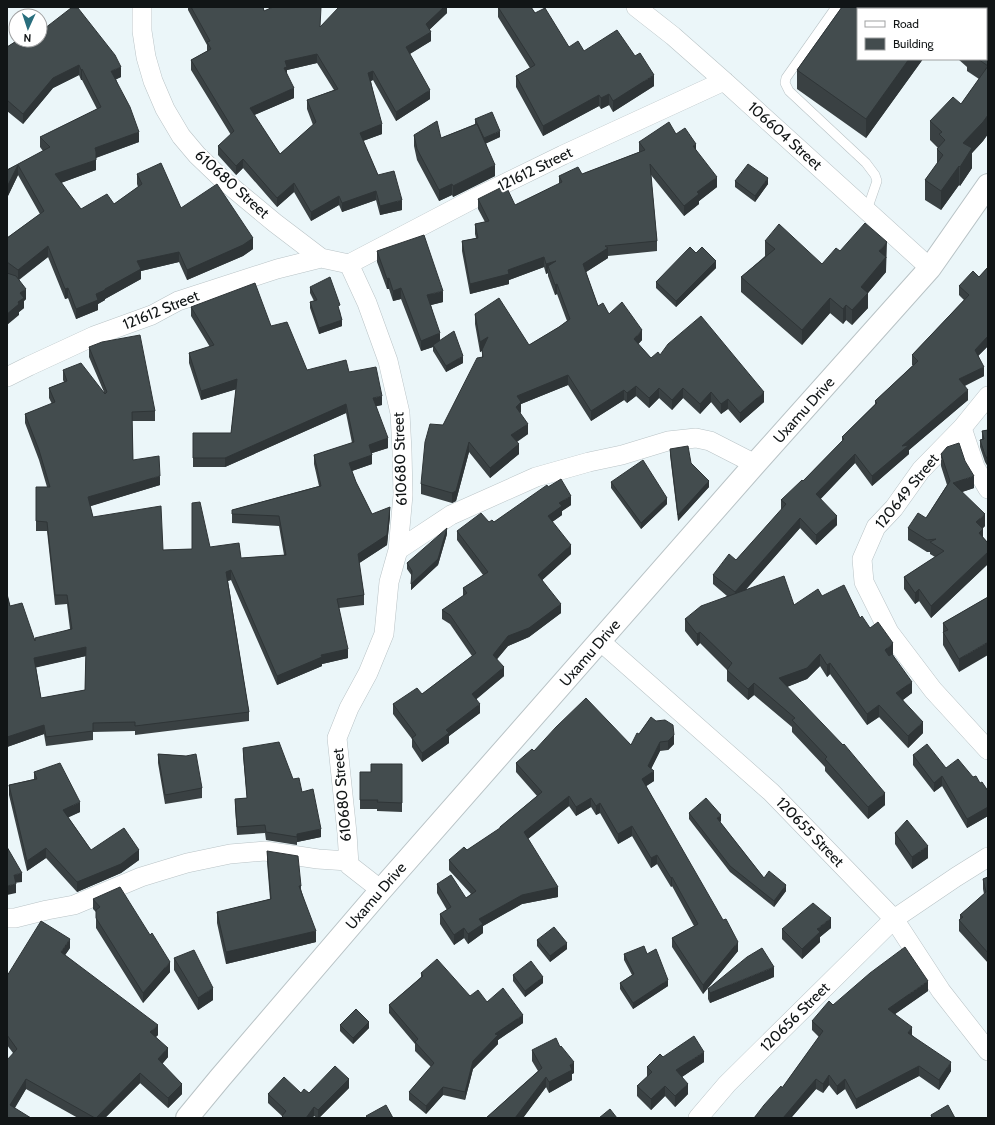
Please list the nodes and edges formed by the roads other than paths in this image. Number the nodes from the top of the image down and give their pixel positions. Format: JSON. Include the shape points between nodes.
{"nodes":[{"id":1,"x":142,"y":7,"type":"edge"},
{"id":2,"x":636,"y":7,"type":"edge"},
{"id":3,"x":836,"y":7,"type":"edge"},
{"id":4,"x":724,"y":81,"type":"junction"},
{"id":5,"x":988,"y":185,"type":"edge"},
{"id":6,"x":867,"y":210,"type":"junction"},
{"id":7,"x":321,"y":258,"type":"junction"},
{"id":8,"x":349,"y":264,"type":"junction"},
{"id":9,"x":930,"y":268,"type":"junction"},
{"id":10,"x":7,"y":377,"type":"edge"},
{"id":11,"x":988,"y":396,"type":"edge"},
{"id":12,"x":962,"y":428,"type":"junction"},
{"id":13,"x":755,"y":464,"type":"junction"},
{"id":14,"x":988,"y":489,"type":"edge"},
{"id":15,"x":398,"y":550,"type":"junction"},
{"id":16,"x":600,"y":641,"type":"junction"},
{"id":17,"x":988,"y":750,"type":"edge"},
{"id":18,"x":988,"y":857,"type":"edge"},
{"id":19,"x":348,"y":861,"type":"junction"},
{"id":20,"x":381,"y":890,"type":"junction"},
{"id":21,"x":7,"y":918,"type":"edge"},
{"id":22,"x":894,"y":919,"type":"junction"},
{"id":23,"x":988,"y":1051,"type":"edge"},
{"id":24,"x":187,"y":1118,"type":"edge"},
{"id":25,"x":698,"y":1118,"type":"edge"}],
"edges":[{"from":1,"to":7,"type":"street","name":"610680 Street","via":[[142,31],[153,81],[165,109],[181,136],[222,179]]},
{"from":2,"to":4,"type":"street","name":"106604 Street"},
{"from":3,"to":6,"type":"lane","via":[[785,83],[790,92],[866,163],[875,175],[876,181]]},
{"from":4,"to":6,"type":"street","name":"106604 Street"},
{"from":4,"to":8,"type":"street","name":"121612 Street","via":[[476,197]]},
{"from":5,"to":9,"type":"street","name":"Uxamu Drive"},
{"from":6,"to":9,"type":"street","name":"106604 Street"},
{"from":7,"to":8,"type":"street","name":"610680 Street"},
{"from":7,"to":10,"type":"street","name":"121612 Street","via":[[277,269],[178,301],[152,315],[94,336]]},
{"from":8,"to":15,"type":"street","name":"610680 Street","via":[[367,303],[388,361],[400,413],[403,495]]},
{"from":9,"to":13,"type":"street","name":"Uxamu Drive"},
{"from":11,"to":12,"type":"street","name":"120649 Street"},
{"from":12,"to":14,"type":"street","via":[[975,467]]},
{"from":12,"to":17,"type":"street","name":"120649 Street","via":[[921,470],[894,508],[876,527],[862,559],[864,582],[890,632],[933,690]]},
{"from":13,"to":15,"type":"street","via":[[710,441],[696,438],[668,441],[536,478],[450,515]]},
{"from":13,"to":16,"type":"street","name":"Uxamu Drive"},
{"from":15,"to":19,"type":"street","name":"610680 Street","via":[[389,582],[384,634],[337,738]]},
{"from":16,"to":20,"type":"street","name":"Uxamu Drive"},
{"from":16,"to":22,"type":"street","name":"120655 Street","via":[[771,792]]},
{"from":18,"to":22,"type":"street","name":"120656 Street"},
{"from":19,"to":20,"type":"street","name":"610680 Street","via":[[349,865]]},
{"from":19,"to":21,"type":"street","via":[[265,852],[230,854],[187,863],[141,877],[74,905]]},
{"from":20,"to":24,"type":"street","name":"Uxamu Drive"},
{"from":22,"to":23,"type":"street","name":"120655 Street","via":[[941,990]]},
{"from":22,"to":25,"type":"street","name":"120656 Street","via":[[727,1084]]}]}
